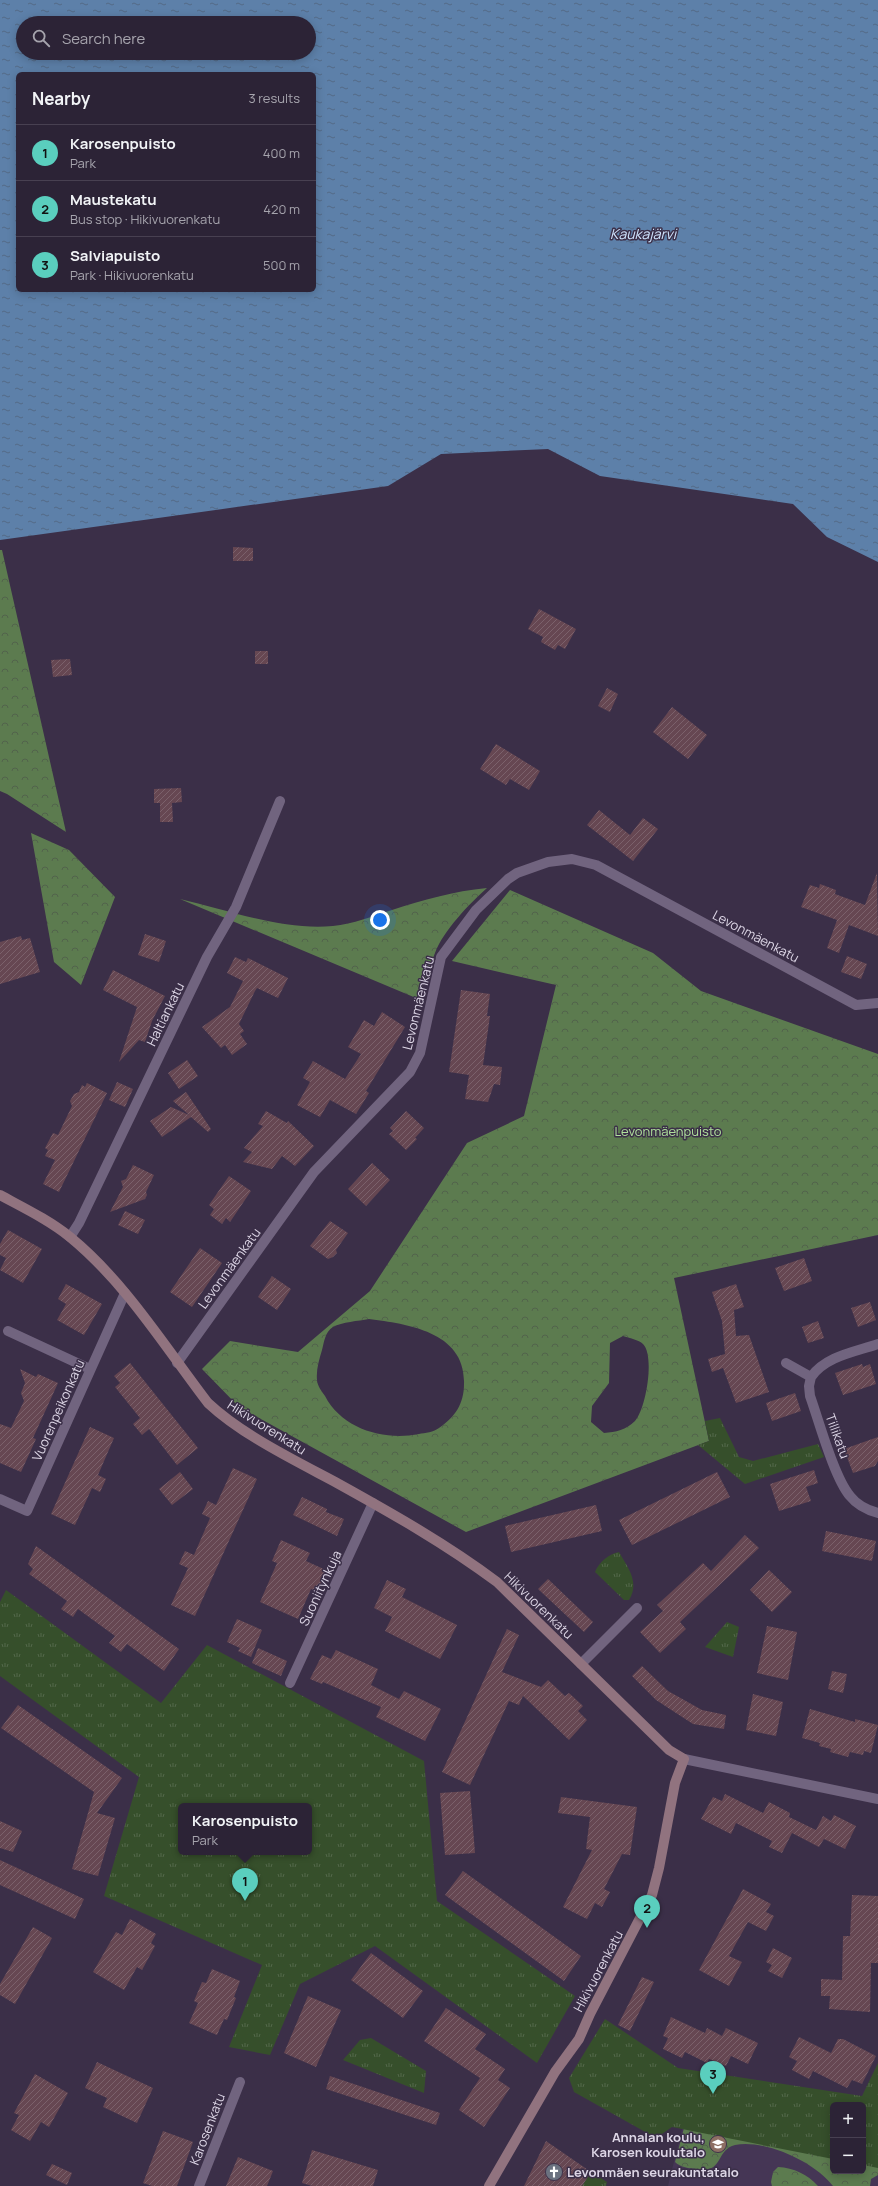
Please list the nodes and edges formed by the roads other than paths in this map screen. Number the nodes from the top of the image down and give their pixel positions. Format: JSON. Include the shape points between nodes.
{"nodes":[{"id":1,"x":280,"y":801,"type":"dead end"},
{"id":2,"x":878,"y":1003,"type":"edge"},
{"id":3,"x":0,"y":1195,"type":"edge"},
{"id":4,"x":70,"y":1237,"type":"junction"},
{"id":5,"x":125,"y":1292,"type":"junction"},
{"id":6,"x":8,"y":1331,"type":"dead end"},
{"id":7,"x":878,"y":1344,"type":"edge"},
{"id":8,"x":177,"y":1363,"type":"junction"},
{"id":9,"x":786,"y":1363,"type":"dead end"},
{"id":10,"x":90,"y":1369,"type":"junction"},
{"id":11,"x":811,"y":1377,"type":"junction"},
{"id":12,"x":0,"y":1499,"type":"edge"},
{"id":13,"x":373,"y":1504,"type":"junction"},
{"id":14,"x":878,"y":1513,"type":"edge"},
{"id":15,"x":637,"y":1608,"type":"dead end"},
{"id":16,"x":581,"y":1664,"type":"junction"},
{"id":17,"x":290,"y":1683,"type":"dead end"},
{"id":18,"x":684,"y":1759,"type":"junction"},
{"id":19,"x":878,"y":1798,"type":"edge"},
{"id":20,"x":240,"y":2082,"type":"dead end"},
{"id":21,"x":199,"y":2186,"type":"edge"},
{"id":22,"x":489,"y":2186,"type":"edge"}],
"edges":[{"from":1,"to":4,"type":"street","name":"Haltiankatu","via":[[236,907],[207,957]]},
{"from":2,"to":8,"type":"street","name":"Levonmäenkatu","via":[[856,1005],[596,865],[572,859],[548,862],[517,873],[476,910],[440,957],[420,1053],[410,1072],[314,1172]]},
{"from":3,"to":4,"type":"street","name":"Hikivuorenkatu","via":[[34,1213]]},
{"from":4,"to":5,"type":"street","name":"Hikivuorenkatu","via":[[94,1258]]},
{"from":5,"to":8,"type":"street","name":"Hikivuorenkatu"},
{"from":5,"to":10,"type":"street","name":"Vuorenpeikonkatu"},
{"from":6,"to":10,"type":"street"},
{"from":7,"to":11,"type":"street","via":[[826,1362]]},
{"from":8,"to":13,"type":"street","name":"Hikivuorenkatu","via":[[208,1403],[221,1415]]},
{"from":9,"to":11,"type":"street"},
{"from":10,"to":12,"type":"street","name":"Vuorenpeikonkatu","via":[[27,1511]]},
{"from":11,"to":14,"type":"street","name":"Tillikatu","via":[[810,1396],[843,1485],[857,1503]]},
{"from":13,"to":16,"type":"street","name":"Hikivuorenkatu","via":[[419,1528],[497,1582]]},
{"from":13,"to":17,"type":"street","name":"Suoniitynkuja"},
{"from":15,"to":16,"type":"street"},
{"from":16,"to":18,"type":"street","name":"Hikivuorenkatu","via":[[669,1750]]},
{"from":18,"to":19,"type":"street"},
{"from":18,"to":22,"type":"street","name":"Hikivuorenkatu","via":[[675,1783],[660,1868],[652,1895],[579,2039],[555,2072]]},
{"from":20,"to":21,"type":"street","name":"Karosenkatu"}]}
